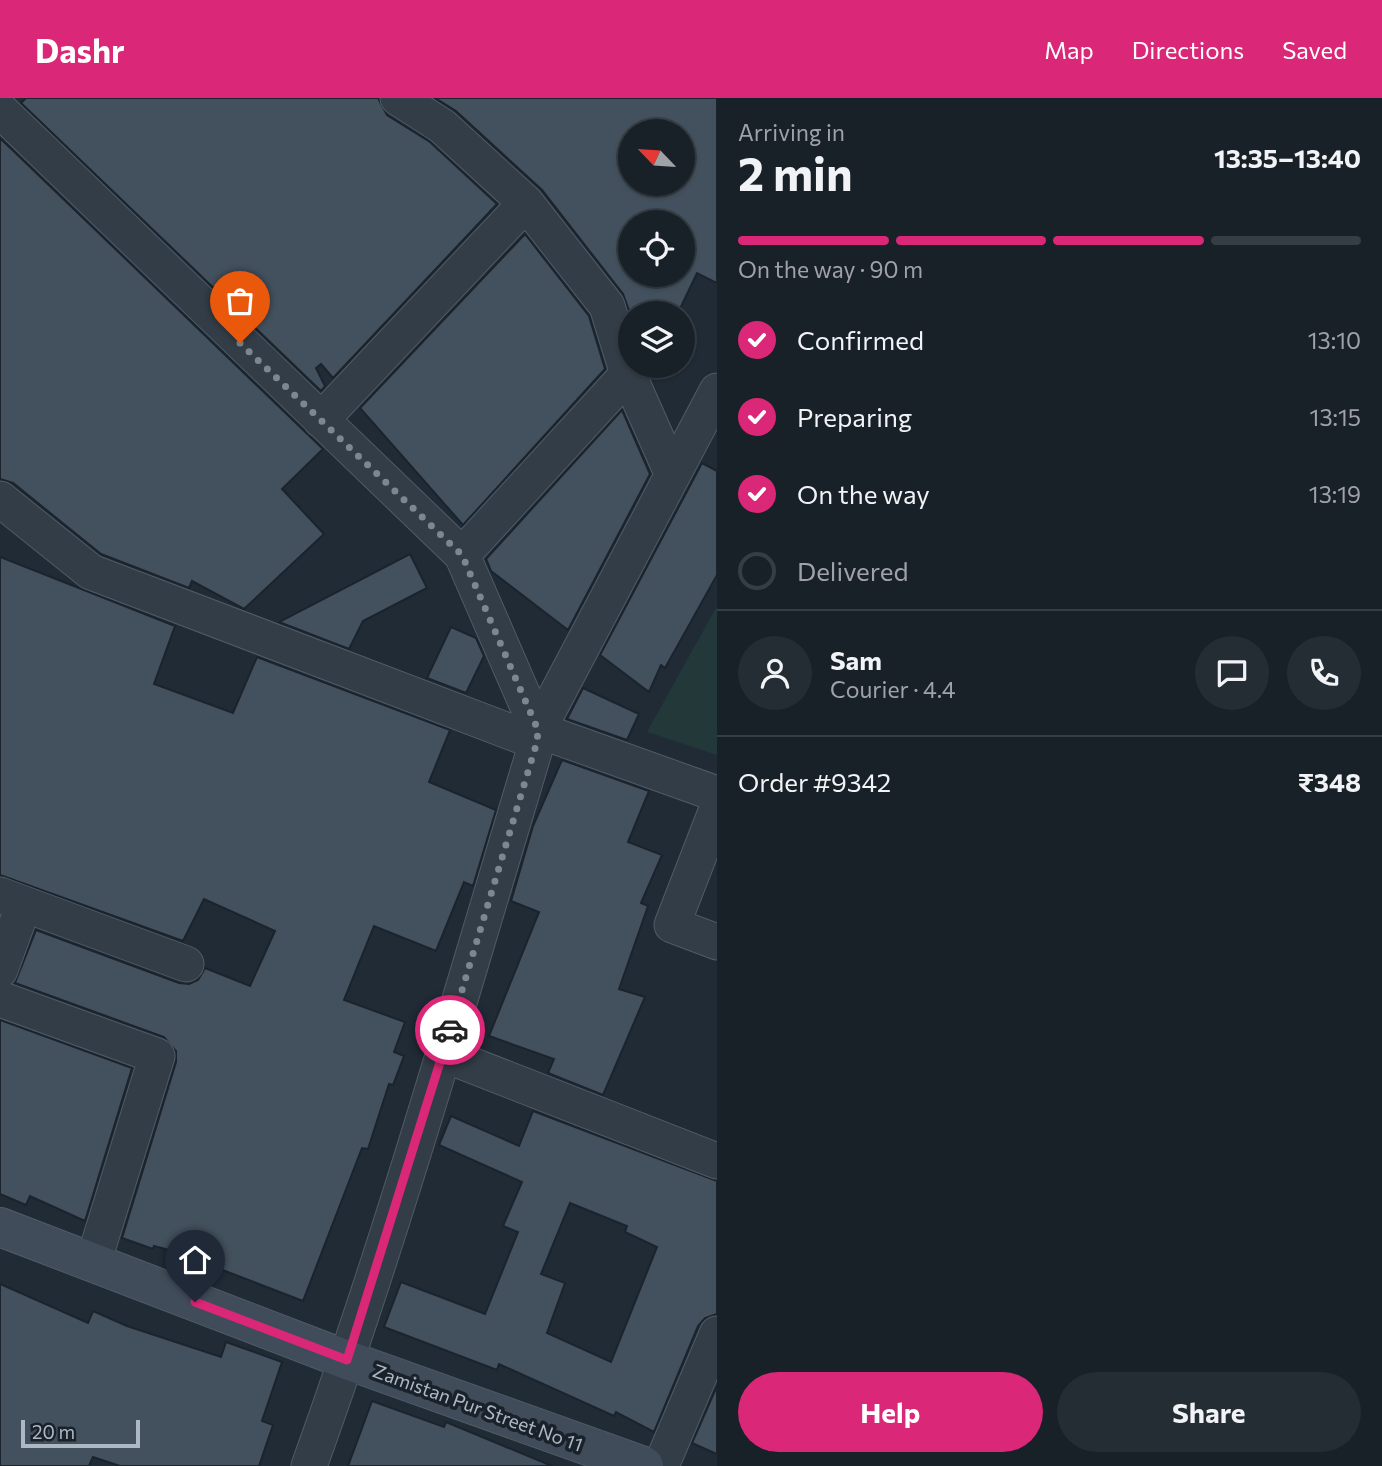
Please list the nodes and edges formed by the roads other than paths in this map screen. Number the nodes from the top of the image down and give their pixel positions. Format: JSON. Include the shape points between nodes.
{"nodes":[{"id":1,"x":398,"y":98,"type":"edge"},
{"id":2,"x":0,"y":110,"type":"edge"},
{"id":3,"x":526,"y":203,"type":"junction"},
{"id":4,"x":618,"y":342,"type":"edge"},
{"id":5,"x":624,"y":378,"type":"edge"},
{"id":6,"x":630,"y":378,"type":"edge"},
{"id":7,"x":717,"y":391,"type":"edge"},
{"id":8,"x":321,"y":420,"type":"junction"},
{"id":9,"x":672,"y":472,"type":"junction"},
{"id":10,"x":0,"y":499,"type":"edge"},
{"id":11,"x":462,"y":555,"type":"junction"},
{"id":12,"x":538,"y":736,"type":"junction"},
{"id":13,"x":717,"y":794,"type":"edge"},
{"id":14,"x":717,"y":809,"type":"edge"},
{"id":15,"x":12,"y":900,"type":"edge"},
{"id":16,"x":717,"y":942,"type":"edge"},
{"id":17,"x":186,"y":964,"type":"dead end"},
{"id":18,"x":0,"y":970,"type":"edge"},
{"id":19,"x":0,"y":999,"type":"edge"},
{"id":20,"x":443,"y":1054,"type":"junction"},
{"id":21,"x":717,"y":1161,"type":"edge"},
{"id":22,"x":0,"y":1227,"type":"edge"},
{"id":23,"x":93,"y":1263,"type":"junction"},
{"id":24,"x":717,"y":1334,"type":"edge"},
{"id":25,"x":347,"y":1360,"type":"junction"},
{"id":26,"x":309,"y":1466,"type":"edge"},
{"id":27,"x":644,"y":1466,"type":"edge"},
{"id":28,"x":661,"y":1466,"type":"edge"}],
"edges":[{"from":1,"to":3,"type":"street","via":[[442,126]]},
{"from":2,"to":8,"type":"street"},
{"from":3,"to":4,"type":"street","via":[[607,306]]},
{"from":3,"to":8,"type":"street"},
{"from":5,"to":11,"type":"street"},
{"from":6,"to":9,"type":"street"},
{"from":7,"to":9,"type":"street"},
{"from":8,"to":11,"type":"street"},
{"from":9,"to":12,"type":"street"},
{"from":10,"to":12,"type":"street","via":[[91,572]]},
{"from":11,"to":12,"type":"street"},
{"from":12,"to":13,"type":"street"},
{"from":12,"to":20,"type":"street"},
{"from":14,"to":16,"type":"street","via":[[672,925]]},
{"from":15,"to":17,"type":"street"},
{"from":15,"to":18,"type":"street"},
{"from":19,"to":23,"type":"street","via":[[157,1056]]},
{"from":20,"to":21,"type":"street"},
{"from":20,"to":25,"type":"street"},
{"from":22,"to":23,"type":"street","name":"Zamistan Pur Street No 11"},
{"from":23,"to":25,"type":"street","name":"Zamistan Pur Street No 11"},
{"from":24,"to":28,"type":"street"},
{"from":25,"to":26,"type":"street"},
{"from":25,"to":27,"type":"street","name":"Zamistan Pur Street No 11"}]}
